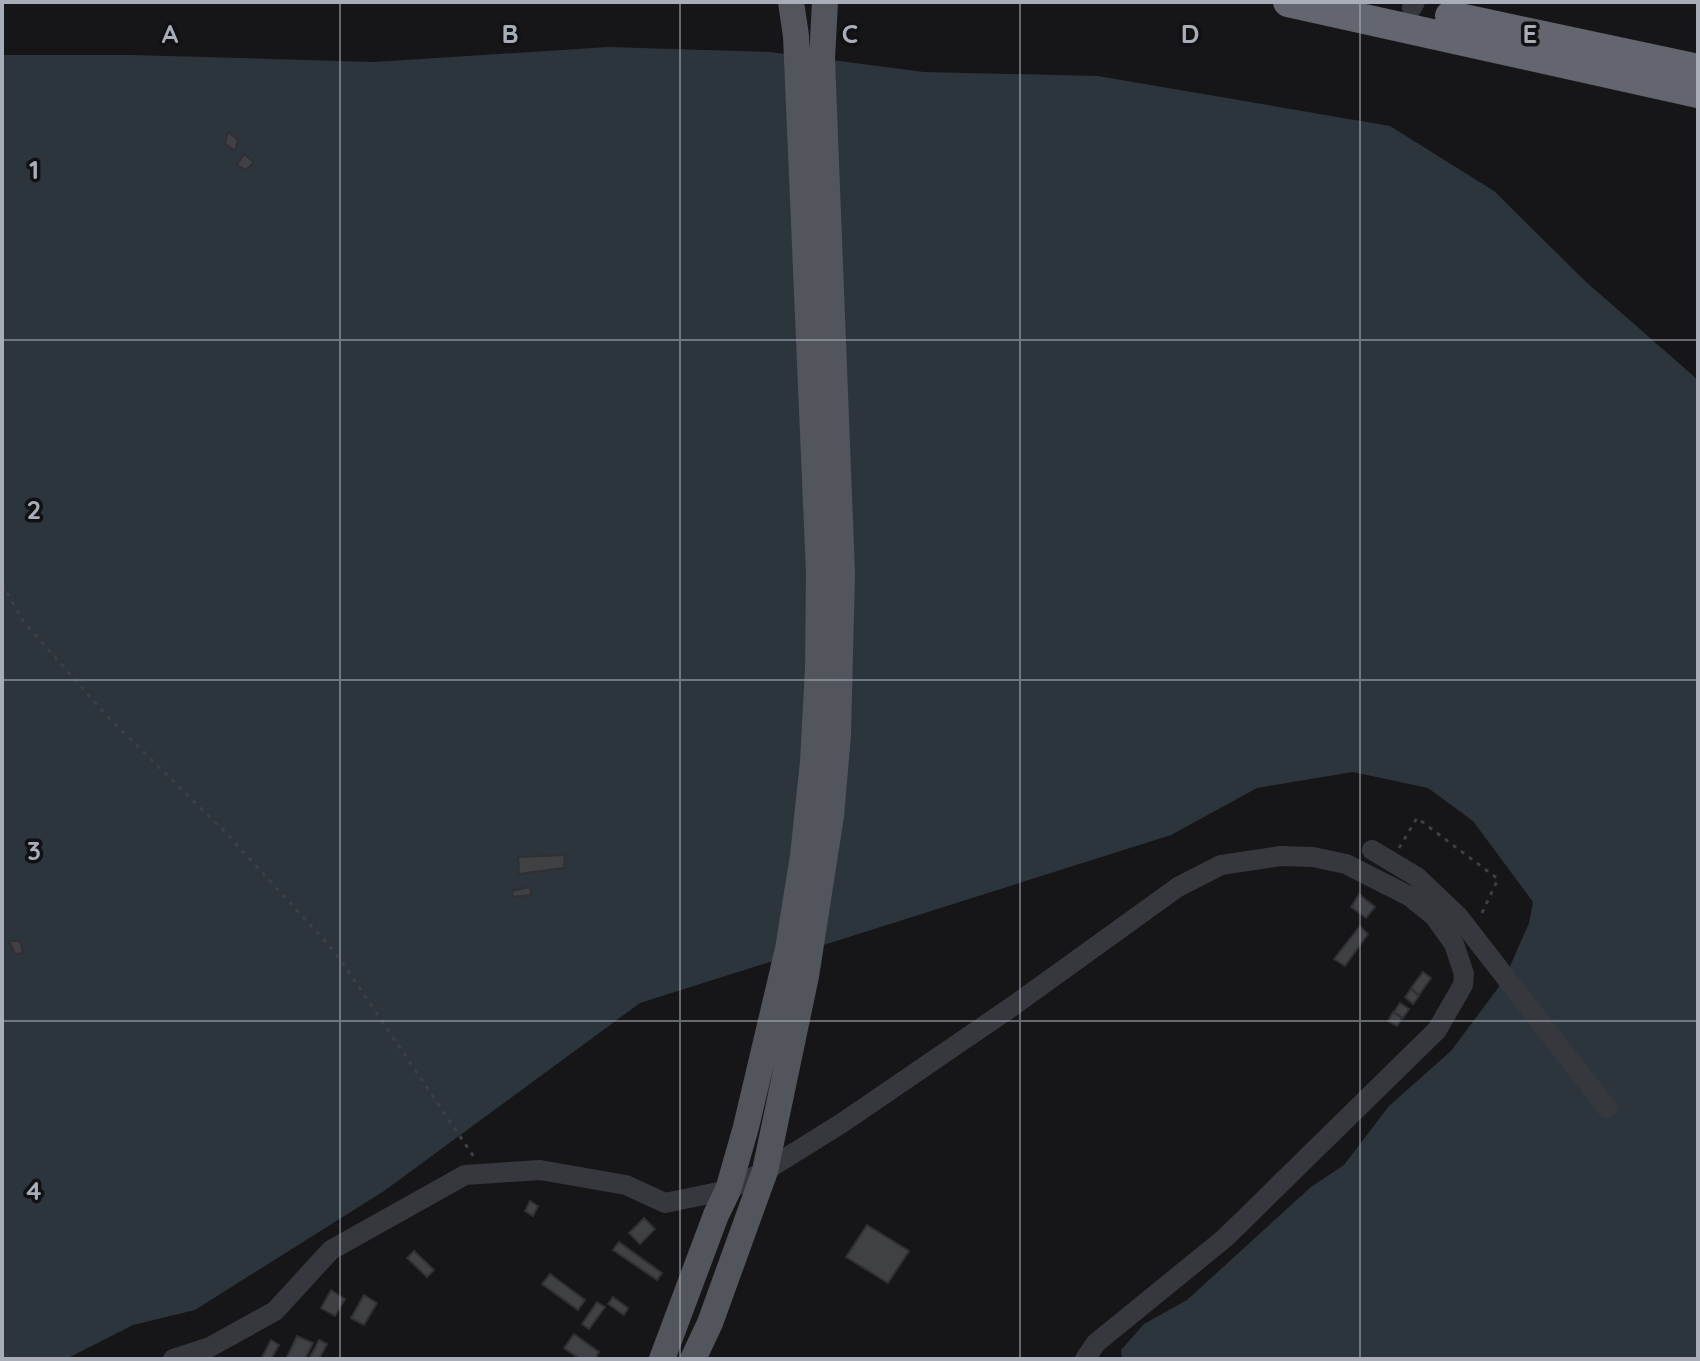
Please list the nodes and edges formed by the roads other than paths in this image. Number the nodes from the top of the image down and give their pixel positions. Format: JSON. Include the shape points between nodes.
{"nodes":[{"id":1,"x":791,"y":2,"type":"edge"},
{"id":2,"x":825,"y":2,"type":"edge"},
{"id":3,"x":1288,"y":2,"type":"edge"},
{"id":4,"x":1404,"y":4,"type":"edge"},
{"id":5,"x":1698,"y":69,"type":"edge"},
{"id":6,"x":1698,"y":93,"type":"edge"},
{"id":7,"x":1372,"y":850,"type":"dead end"},
{"id":8,"x":1495,"y":964,"type":"junction"},
{"id":9,"x":1464,"y":974,"type":"junction"},
{"id":10,"x":1607,"y":1108,"type":"dead end"},
{"id":11,"x":765,"y":1171,"type":"junction"},
{"id":12,"x":728,"y":1190,"type":"junction"},
{"id":13,"x":173,"y":1359,"type":"edge"},
{"id":14,"x":662,"y":1359,"type":"edge"},
{"id":15,"x":693,"y":1359,"type":"edge"},
{"id":16,"x":1085,"y":1359,"type":"edge"}],
"edges":[{"from":1,"to":12,"type":"main road","via":[[808,266],[819,573],[817,699],[803,856],[788,949]]},
{"from":2,"to":11,"type":"main road","via":[[822,59],[842,573],[838,735],[820,896]]},
{"from":3,"to":6,"type":"highway"},
{"from":4,"to":5,"type":"highway"},
{"from":7,"to":8,"type":"street","via":[[1417,877],[1458,916]]},
{"from":8,"to":9,"type":"street"},
{"from":8,"to":10,"type":"street"},
{"from":9,"to":11,"type":"street","via":[[1454,944],[1434,916],[1409,896],[1346,864],[1281,856],[1221,865],[1178,887],[1013,1006]]},
{"from":9,"to":16,"type":"street","via":[[1437,1030],[1225,1238],[1096,1343]]},
{"from":11,"to":12,"type":"street"},
{"from":11,"to":15,"type":"main road"},
{"from":12,"to":13,"type":"street","via":[[665,1203],[626,1185],[540,1170],[465,1175],[331,1250],[275,1311],[210,1347]]},
{"from":12,"to":14,"type":"main road"}]}
